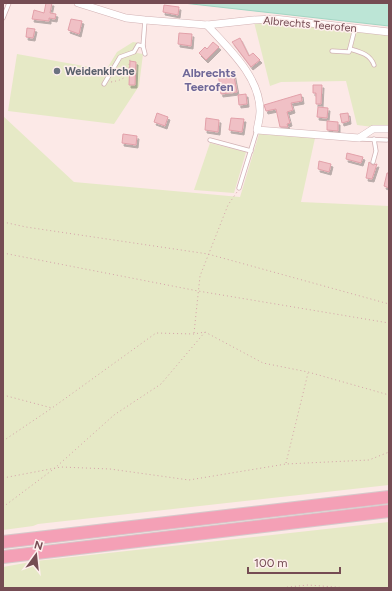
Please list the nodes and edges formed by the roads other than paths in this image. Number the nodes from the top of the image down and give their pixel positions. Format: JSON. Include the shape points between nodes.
{"nodes":[{"id":1,"x":9,"y":3,"type":"edge"},
{"id":2,"x":78,"y":3,"type":"edge"},
{"id":3,"x":3,"y":18,"type":"edge"},
{"id":4,"x":145,"y":20,"type":"junction"},
{"id":5,"x":207,"y":25,"type":"junction"},
{"id":6,"x":355,"y":28,"type":"junction"},
{"id":7,"x":389,"y":32,"type":"edge"},
{"id":8,"x":143,"y":46,"type":"junction"},
{"id":9,"x":350,"y":49,"type":"junction"},
{"id":10,"x":332,"y":50,"type":"dead end"},
{"id":11,"x":144,"y":54,"type":"dead end"},
{"id":12,"x":374,"y":65,"type":"dead end"},
{"id":13,"x":104,"y":84,"type":"road end"},
{"id":14,"x":389,"y":129,"type":"edge"},
{"id":15,"x":258,"y":132,"type":"junction"},
{"id":16,"x":359,"y":138,"type":"junction"},
{"id":17,"x":374,"y":139,"type":"junction"},
{"id":18,"x":210,"y":140,"type":"dead end"},
{"id":19,"x":387,"y":140,"type":"dead end"},
{"id":20,"x":250,"y":151,"type":"junction"},
{"id":21,"x":373,"y":162,"type":"dead end"},
{"id":22,"x":239,"y":188,"type":"road end"},
{"id":23,"x":389,"y":496,"type":"edge"},
{"id":24,"x":389,"y":511,"type":"edge"},
{"id":25,"x":3,"y":542,"type":"edge"},
{"id":26,"x":3,"y":557,"type":"edge"}],
"edges":[{"from":1,"to":3,"type":"lane"},
{"from":2,"to":4,"type":"street","name":"Albrechts Teerofen","via":[[126,18]]},
{"from":4,"to":5,"type":"street","name":"Albrechts Teerofen"},
{"from":4,"to":8,"type":"lane"},
{"from":5,"to":6,"type":"street","name":"Albrechts Teerofen","via":[[274,19]]},
{"from":5,"to":15,"type":"street","via":[[248,73],[256,90],[260,111]]},
{"from":6,"to":7,"type":"street","name":"Albrechts Teerofen"},
{"from":6,"to":9,"type":"lane"},
{"from":8,"to":11,"type":"lane"},
{"from":8,"to":13,"type":"lane","via":[[138,45],[134,52],[120,57]]},
{"from":9,"to":10,"type":"lane","via":[[349,52]]},
{"from":9,"to":12,"type":"lane","via":[[367,55]]},
{"from":14,"to":16,"type":"street","via":[[373,129]]},
{"from":15,"to":16,"type":"street"},
{"from":15,"to":20,"type":"lane"},
{"from":16,"to":17,"type":"lane"},
{"from":17,"to":19,"type":"lane"},
{"from":17,"to":21,"type":"lane","via":[[376,151]]},
{"from":18,"to":20,"type":"lane"},
{"from":20,"to":22,"type":"lane"},
{"from":23,"to":25,"type":"highway"},
{"from":24,"to":26,"type":"highway"}]}
